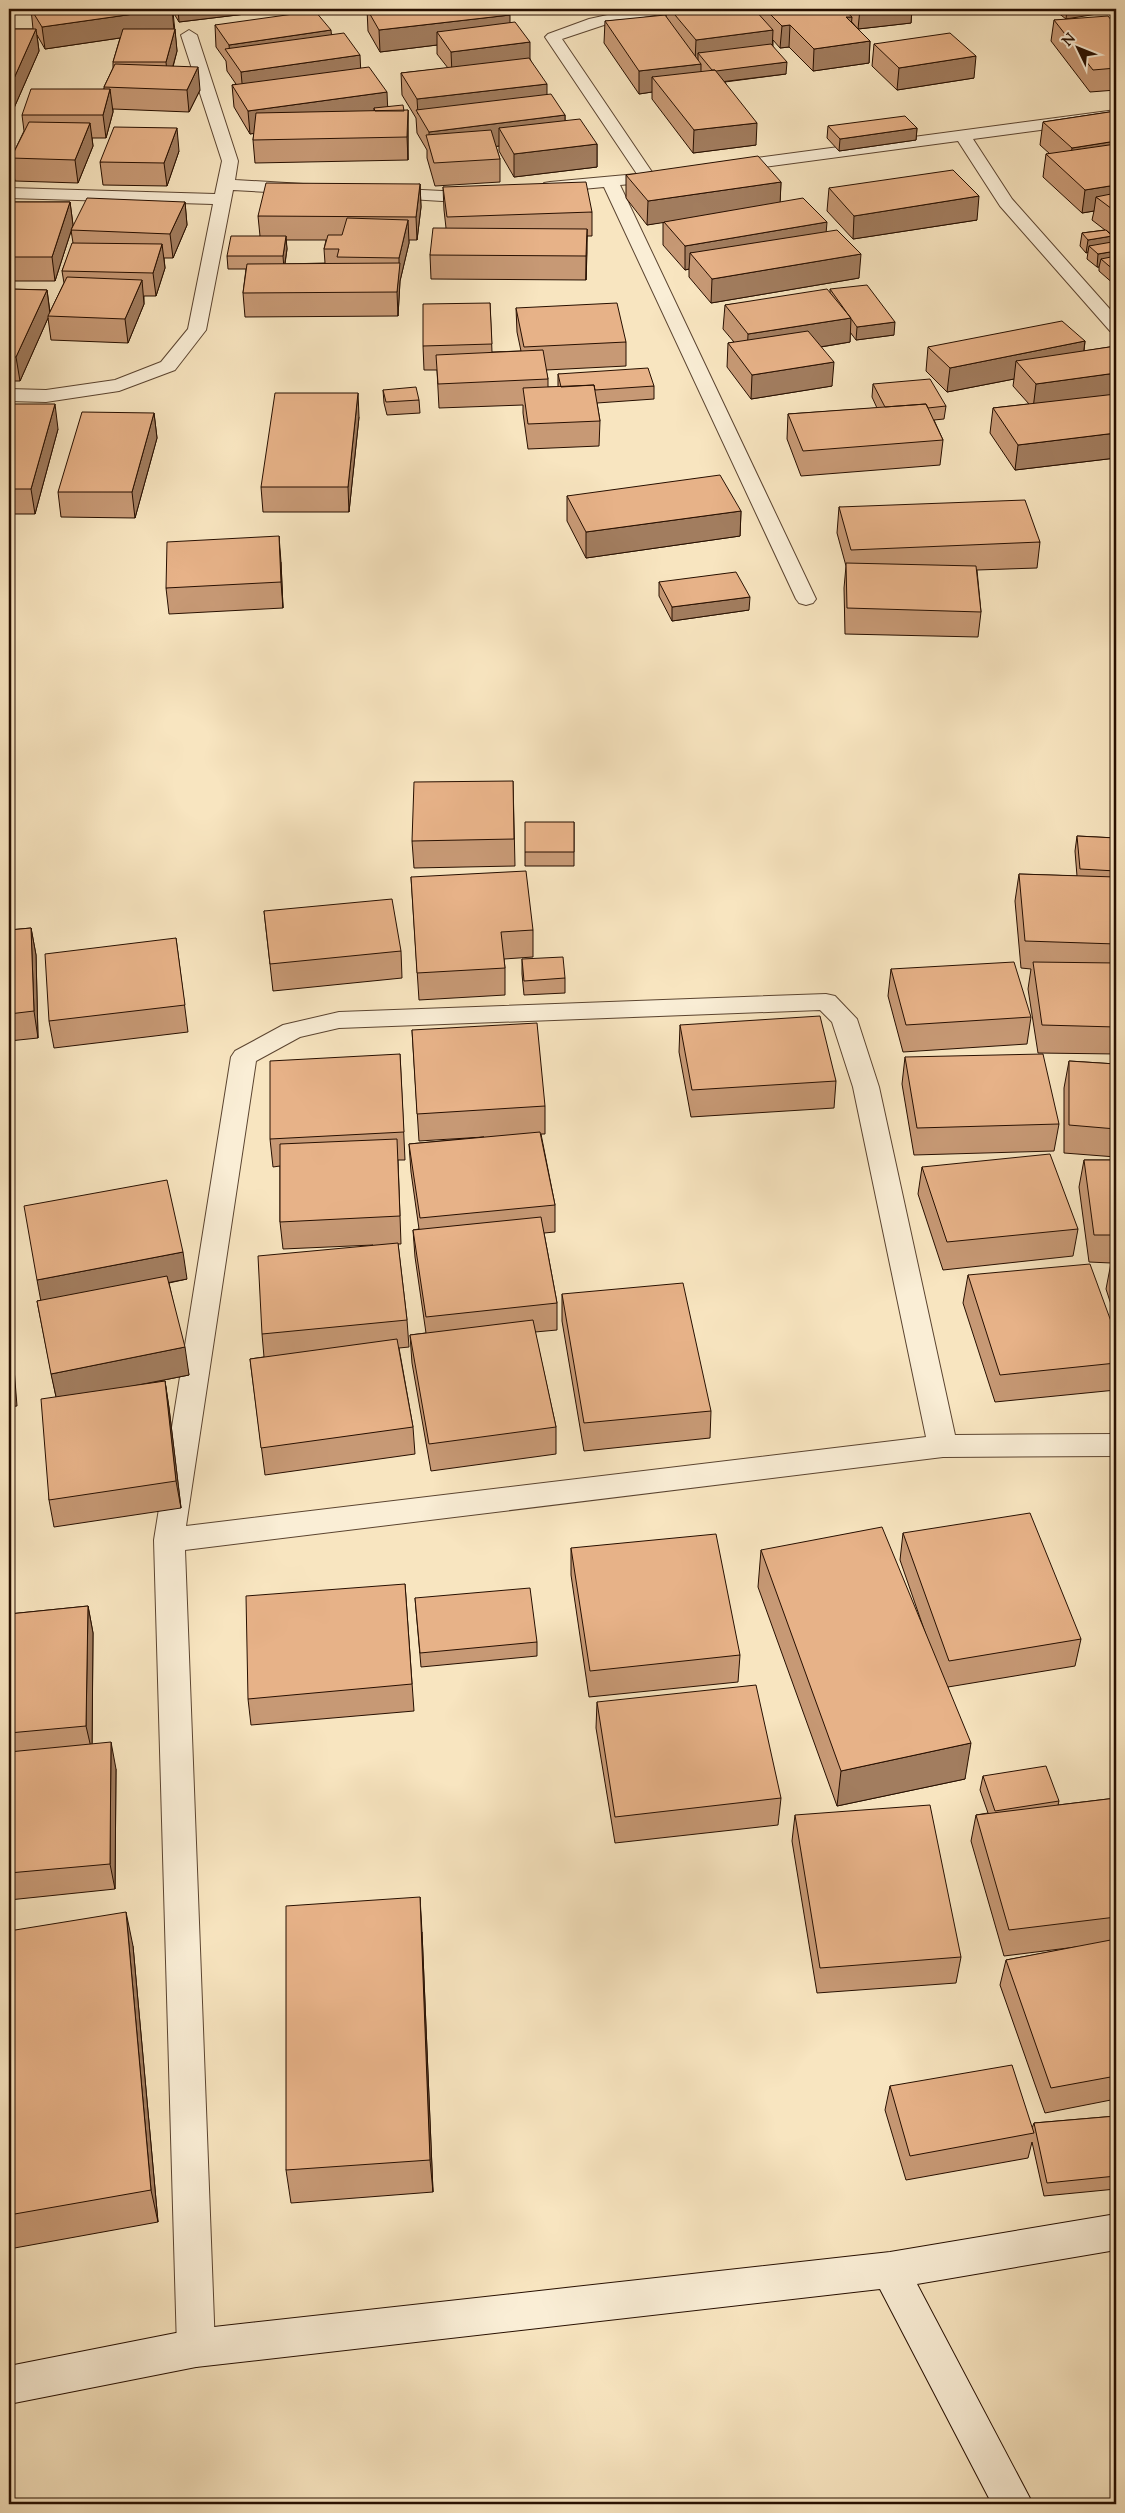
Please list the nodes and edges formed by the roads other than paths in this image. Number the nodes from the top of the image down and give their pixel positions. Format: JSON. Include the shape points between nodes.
{"nodes":[{"id":1,"x":666,"y":9,"type":"edge"},
{"id":2,"x":189,"y":35,"type":"dead end"},
{"id":3,"x":1116,"y":115,"type":"edge"},
{"id":4,"x":963,"y":136,"type":"junction"},
{"id":5,"x":707,"y":170,"type":"edge"},
{"id":6,"x":677,"y":174,"type":"edge"},
{"id":7,"x":648,"y":178,"type":"junction"},
{"id":8,"x":610,"y":181,"type":"junction"},
{"id":9,"x":533,"y":189,"type":"edge"},
{"id":10,"x":324,"y":190,"type":"edge"},
{"id":11,"x":224,"y":192,"type":"junction"},
{"id":12,"x":363,"y":192,"type":"edge"},
{"id":13,"x":9,"y":193,"type":"edge"},
{"id":14,"x":494,"y":193,"type":"edge"},
{"id":15,"x":1116,"y":327,"type":"edge"},
{"id":16,"x":9,"y":395,"type":"edge"},
{"id":17,"x":806,"y":599,"type":"dead end"},
{"id":18,"x":1116,"y":1445,"type":"edge"},
{"id":19,"x":943,"y":1446,"type":"junction"},
{"id":20,"x":169,"y":1540,"type":"junction"},
{"id":21,"x":1116,"y":2232,"type":"edge"},
{"id":22,"x":890,"y":2270,"type":"junction"},
{"id":23,"x":196,"y":2348,"type":"junction"},
{"id":24,"x":9,"y":2384,"type":"edge"},
{"id":25,"x":1013,"y":2504,"type":"edge"}],
"edges":[{"from":1,"to":7,"type":"street","via":[[573,28],[553,37]]},
{"from":2,"to":11,"type":"street","via":[[230,161]]},
{"from":3,"to":4,"type":"street"},
{"from":4,"to":5,"type":"street"},
{"from":4,"to":15,"type":"street","via":[[1006,202]]},
{"from":6,"to":7,"type":"street"},
{"from":7,"to":8,"type":"street"},
{"from":8,"to":9,"type":"street"},
{"from":8,"to":17,"type":"street"},
{"from":10,"to":11,"type":"street"},
{"from":11,"to":13,"type":"street"},
{"from":11,"to":16,"type":"street","via":[[197,330],[168,366],[119,385],[46,396]]},
{"from":12,"to":14,"type":"street","via":[[442,196]]},
{"from":18,"to":19,"type":"street"},
{"from":19,"to":20,"type":"street"},
{"from":19,"to":20,"type":"street","via":[[866,1088],[844,1019],[826,1002],[338,1020],[292,1031],[244,1057]]},
{"from":20,"to":23,"type":"street"},
{"from":21,"to":22,"type":"street"},
{"from":22,"to":23,"type":"street"},
{"from":22,"to":25,"type":"street"},
{"from":23,"to":24,"type":"street"}]}
